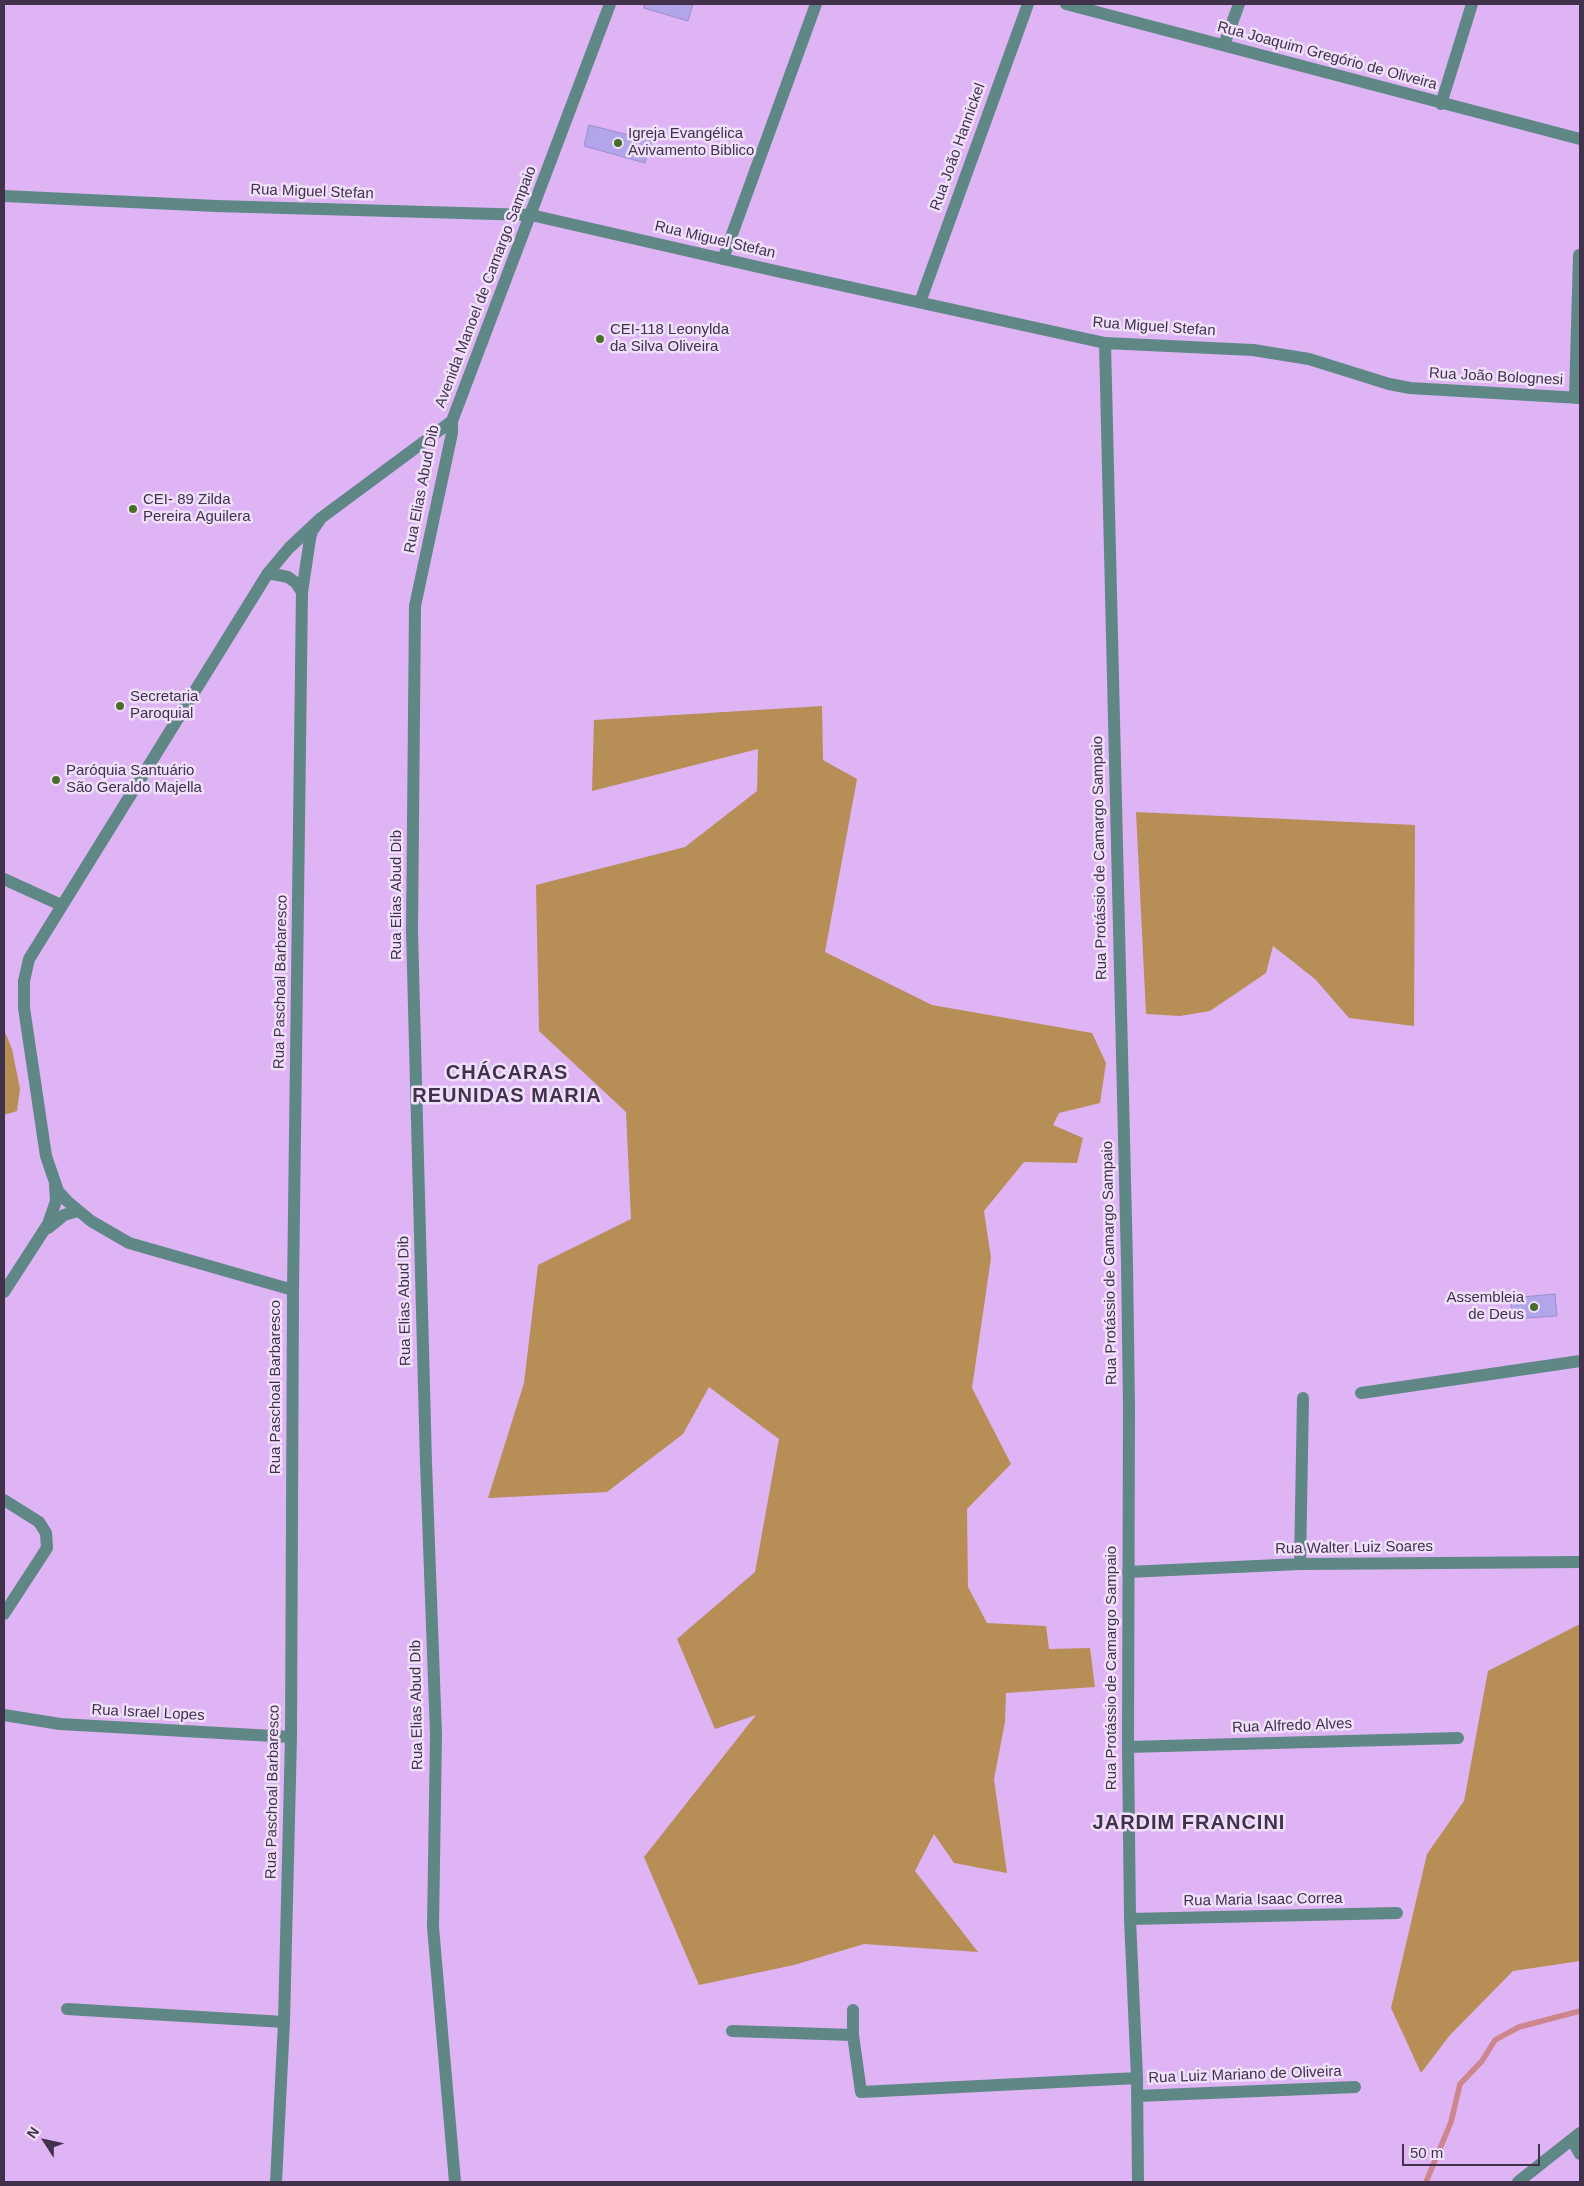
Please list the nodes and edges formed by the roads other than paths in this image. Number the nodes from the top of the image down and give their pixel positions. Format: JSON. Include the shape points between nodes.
{"nodes":[{"id":1,"x":610,"y":4,"type":"edge"},
{"id":2,"x":816,"y":4,"type":"edge"},
{"id":3,"x":1028,"y":4,"type":"edge"},
{"id":4,"x":1066,"y":4,"type":"edge"},
{"id":5,"x":1239,"y":4,"type":"edge"},
{"id":6,"x":1472,"y":4,"type":"edge"},
{"id":7,"x":1224,"y":45,"type":"junction"},
{"id":8,"x":1441,"y":104,"type":"junction"},
{"id":9,"x":1580,"y":139,"type":"edge"},
{"id":10,"x":4,"y":196,"type":"edge"},
{"id":11,"x":531,"y":214,"type":"junction"},
{"id":12,"x":1579,"y":255,"type":"edge"},
{"id":13,"x":723,"y":259,"type":"junction"},
{"id":14,"x":920,"y":302,"type":"junction"},
{"id":15,"x":1105,"y":343,"type":"junction"},
{"id":16,"x":1410,"y":388,"type":"joint"},
{"id":17,"x":1578,"y":398,"type":"edge"},
{"id":18,"x":452,"y":421,"type":"junction"},
{"id":19,"x":321,"y":518,"type":"junction"},
{"id":20,"x":268,"y":572,"type":"junction"},
{"id":21,"x":302,"y":592,"type":"junction"},
{"id":22,"x":4,"y":879,"type":"edge"},
{"id":23,"x":61,"y":905,"type":"junction"},
{"id":24,"x":54,"y":1182,"type":"junction"},
{"id":25,"x":78,"y":1211,"type":"junction"},
{"id":26,"x":40,"y":1237,"type":"junction"},
{"id":27,"x":293,"y":1290,"type":"junction"},
{"id":28,"x":4,"y":1292,"type":"edge"},
{"id":29,"x":1580,"y":1361,"type":"edge"},
{"id":30,"x":1361,"y":1393,"type":"dead end"},
{"id":31,"x":1303,"y":1398,"type":"dead end"},
{"id":32,"x":4,"y":1500,"type":"edge"},
{"id":33,"x":1580,"y":1562,"type":"edge"},
{"id":34,"x":1300,"y":1564,"type":"junction"},
{"id":35,"x":1128,"y":1572,"type":"junction"},
{"id":36,"x":4,"y":1614,"type":"edge"},
{"id":37,"x":4,"y":1716,"type":"edge"},
{"id":38,"x":291,"y":1737,"type":"junction"},
{"id":39,"x":1458,"y":1738,"type":"dead end"},
{"id":40,"x":1128,"y":1747,"type":"junction"},
{"id":41,"x":1397,"y":1913,"type":"dead end"},
{"id":42,"x":1130,"y":1919,"type":"junction"},
{"id":43,"x":67,"y":2009,"type":"dead end"},
{"id":44,"x":853,"y":2010,"type":"dead end"},
{"id":45,"x":284,"y":2022,"type":"junction"},
{"id":46,"x":732,"y":2031,"type":"dead end"},
{"id":47,"x":853,"y":2035,"type":"junction"},
{"id":48,"x":1137,"y":2078,"type":"junction"},
{"id":49,"x":1355,"y":2087,"type":"dead end"},
{"id":50,"x":1137,"y":2096,"type":"junction"},
{"id":51,"x":1576,"y":2136,"type":"edge"},
{"id":52,"x":1580,"y":2154,"type":"edge"},
{"id":53,"x":276,"y":2182,"type":"edge"},
{"id":54,"x":455,"y":2182,"type":"edge"},
{"id":55,"x":1138,"y":2182,"type":"edge"},
{"id":56,"x":1518,"y":2182,"type":"edge"}],
"edges":[{"from":1,"to":11,"type":"street","name":"Avenida Manoel de Camargo Sampaio"},
{"from":2,"to":13,"type":"street"},
{"from":3,"to":14,"type":"street","name":"Rua João Hannickel"},
{"from":4,"to":7,"type":"street","name":"Rua Joaquim Gregório de Oliveira"},
{"from":5,"to":7,"type":"street"},
{"from":6,"to":8,"type":"street"},
{"from":7,"to":8,"type":"street","name":"Rua Joaquim Gregório de Oliveira"},
{"from":8,"to":9,"type":"street","name":"Rua Joaquim Gregório de Oliveira"},
{"from":10,"to":11,"type":"street","name":"Rua Miguel Stefan","via":[[216,206]]},
{"from":11,"to":13,"type":"street","name":"Rua Miguel Stefan"},
{"from":11,"to":18,"type":"street","name":"Avenida Manoel de Camargo Sampaio"},
{"from":12,"to":17,"type":"street"},
{"from":13,"to":14,"type":"street","name":"Rua Miguel Stefan"},
{"from":14,"to":15,"type":"street","name":"Rua Miguel Stefan"},
{"from":15,"to":16,"type":"street","name":"Rua Miguel Stefan","via":[[1253,350],[1309,359]]},
{"from":15,"to":35,"type":"street","name":"Rua Protássio de Camargo Sampaio","via":[[1127,1263]]},
{"from":16,"to":17,"type":"street","name":"Rua João Bolognesi"},
{"from":18,"to":19,"type":"street","name":"Avenida Manoel de Camargo Sampaio"},
{"from":18,"to":54,"type":"street","name":"Rua Elias Abud Dib","via":[[415,606],[412,932],[436,1734],[433,1927]]},
{"from":19,"to":20,"type":"street","name":"Avenida Manoel de Camargo Sampaio"},
{"from":19,"to":21,"type":"street","name":"Rua Paschoal Barbaresco","via":[[310,539]]},
{"from":20,"to":21,"type":"street","via":[[288,577]]},
{"from":20,"to":23,"type":"street","name":"Avenida Manoel de Camargo Sampaio"},
{"from":21,"to":27,"type":"street","name":"Rua Paschoal Barbaresco"},
{"from":22,"to":23,"type":"street"},
{"from":23,"to":24,"type":"street","name":"Avenida Manoel de Camargo Sampaio","via":[[29,959],[24,981],[24,1008],[46,1156]]},
{"from":24,"to":25,"type":"street","name":"Avenida Manoel de Camargo Sampaio","via":[[58,1191]]},
{"from":24,"to":26,"type":"street","name":"Avenida Manoel de Camargo Sampaio","via":[[56,1201]]},
{"from":25,"to":26,"type":"street","name":"Avenida Manoel de Camargo Sampaio","via":[[58,1219]]},
{"from":25,"to":27,"type":"street","name":"Avenida Manoel de Camargo Sampaio","via":[[110,1234],[129,1242]]},
{"from":26,"to":28,"type":"street","name":"Avenida Manoel de Camargo Sampaio"},
{"from":27,"to":38,"type":"street","name":"Rua Paschoal Barbaresco"},
{"from":29,"to":30,"type":"street"},
{"from":31,"to":34,"type":"street"},
{"from":32,"to":36,"type":"street","via":[[39,1522],[46,1533],[47,1548]]},
{"from":33,"to":34,"type":"street","name":"Rua Walter Luiz Soares"},
{"from":34,"to":35,"type":"street","name":"Rua Walter Luiz Soares"},
{"from":35,"to":40,"type":"street","name":"Rua Protássio de Camargo Sampaio"},
{"from":37,"to":38,"type":"street","name":"Rua Israel Lopes","via":[[60,1724]]},
{"from":38,"to":45,"type":"street","name":"Rua Paschoal Barbaresco"},
{"from":39,"to":40,"type":"street","name":"Rua Alfredo Alves"},
{"from":40,"to":42,"type":"street","name":"Rua Protássio de Camargo Sampaio"},
{"from":41,"to":42,"type":"street","name":"Rua Maria Isaac Correa"},
{"from":42,"to":48,"type":"street","name":"Rua Protássio de Camargo Sampaio"},
{"from":43,"to":45,"type":"street"},
{"from":44,"to":47,"type":"street"},
{"from":45,"to":53,"type":"street","name":"Rua Paschoal Barbaresco"},
{"from":46,"to":47,"type":"street"},
{"from":47,"to":48,"type":"street","via":[[862,2092]]},
{"from":48,"to":50,"type":"street","name":"Rua Protássio de Camargo Sampaio"},
{"from":49,"to":50,"type":"street","name":"Rua Luiz Mariano de Oliveira"},
{"from":50,"to":55,"type":"street","name":"Rua Protássio de Camargo Sampaio"},
{"from":51,"to":52,"type":"street"},
{"from":51,"to":56,"type":"street"}]}
